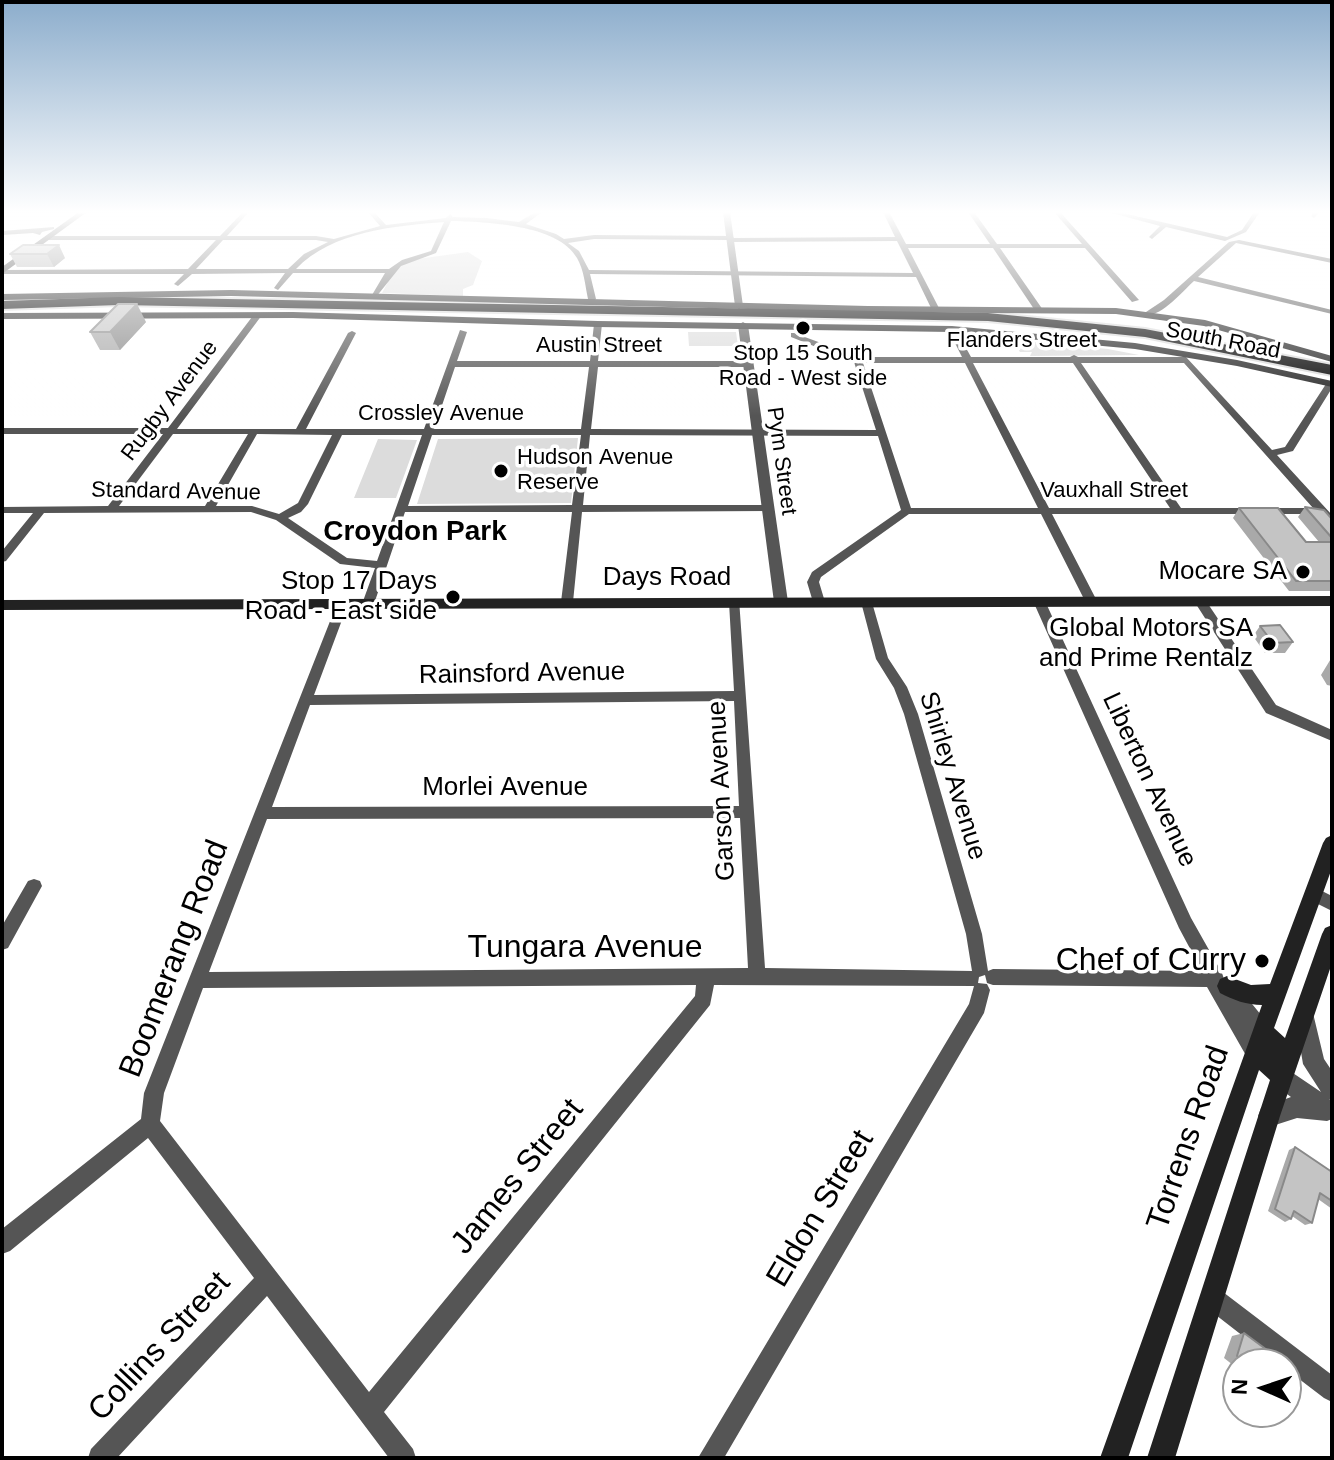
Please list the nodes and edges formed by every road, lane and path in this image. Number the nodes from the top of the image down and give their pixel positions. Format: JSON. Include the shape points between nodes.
{"nodes":[{"id":1,"x":181,"y":280,"type":"edge"},
{"id":2,"x":283,"y":280,"type":"edge"},
{"id":3,"x":383,"y":280,"type":"edge"},
{"id":4,"x":587,"y":280,"type":"edge"},
{"id":5,"x":736,"y":280,"type":"edge"},
{"id":6,"x":921,"y":280,"type":"edge"},
{"id":7,"x":1018,"y":280,"type":"edge"},
{"id":8,"x":1119,"y":280,"type":"edge"},
{"id":9,"x":1190,"y":280,"type":"edge"},
{"id":10,"x":1201,"y":280,"type":"edge"},
{"id":11,"x":178,"y":284,"type":"dead end"},
{"id":12,"x":278,"y":288,"type":"dead end"},
{"id":13,"x":376,"y":295,"type":"junction"},
{"id":14,"x":2,"y":297,"type":"edge"},
{"id":15,"x":1135,"y":300,"type":"dead end"},
{"id":16,"x":100,"y":301,"type":"junction"},
{"id":17,"x":590,"y":302,"type":"junction"},
{"id":18,"x":1163,"y":305,"type":"junction"},
{"id":19,"x":739,"y":306,"type":"junction"},
{"id":20,"x":2,"y":307,"type":"edge"},
{"id":21,"x":936,"y":310,"type":"junction"},
{"id":22,"x":1039,"y":310,"type":"junction"},
{"id":23,"x":1332,"y":312,"type":"edge"},
{"id":24,"x":1149,"y":314,"type":"junction"},
{"id":25,"x":258,"y":315,"type":"junction"},
{"id":26,"x":2,"y":316,"type":"edge"},
{"id":27,"x":683,"y":317,"type":"junction"},
{"id":28,"x":1168,"y":317,"type":"junction"},
{"id":29,"x":436,"y":320,"type":"junction"},
{"id":30,"x":598,"y":324,"type":"junction"},
{"id":31,"x":743,"y":325,"type":"junction"},
{"id":32,"x":463,"y":332,"type":"dead end"},
{"id":33,"x":352,"y":333,"type":"dead end"},
{"id":34,"x":794,"y":335,"type":"dead end"},
{"id":35,"x":956,"y":337,"type":"dead end"},
{"id":36,"x":1074,"y":358,"type":"junction"},
{"id":37,"x":967,"y":359,"type":"junction"},
{"id":38,"x":1332,"y":359,"type":"edge"},
{"id":39,"x":858,"y":360,"type":"junction"},
{"id":40,"x":452,"y":364,"type":"junction"},
{"id":41,"x":593,"y":364,"type":"junction"},
{"id":42,"x":747,"y":364,"type":"junction"},
{"id":43,"x":1332,"y":379,"type":"edge"},
{"id":44,"x":255,"y":430,"type":"junction"},
{"id":45,"x":2,"y":431,"type":"edge"},
{"id":46,"x":171,"y":431,"type":"junction"},
{"id":47,"x":299,"y":432,"type":"junction"},
{"id":48,"x":880,"y":433,"type":"junction"},
{"id":49,"x":337,"y":434,"type":"junction"},
{"id":50,"x":427,"y":434,"type":"junction"},
{"id":51,"x":586,"y":434,"type":"junction"},
{"id":52,"x":757,"y":434,"type":"junction"},
{"id":53,"x":1271,"y":453,"type":"junction"},
{"id":54,"x":768,"y":508,"type":"junction"},
{"id":55,"x":209,"y":509,"type":"junction"},
{"id":56,"x":402,"y":509,"type":"junction"},
{"id":57,"x":577,"y":509,"type":"junction"},
{"id":58,"x":2,"y":510,"type":"edge"},
{"id":59,"x":41,"y":510,"type":"junction"},
{"id":60,"x":111,"y":510,"type":"junction"},
{"id":61,"x":1177,"y":510,"type":"junction"},
{"id":62,"x":907,"y":511,"type":"junction"},
{"id":63,"x":1045,"y":511,"type":"junction"},
{"id":64,"x":1321,"y":511,"type":"junction"},
{"id":65,"x":280,"y":518,"type":"junction"},
{"id":66,"x":1332,"y":522,"type":"edge"},
{"id":67,"x":2,"y":558,"type":"edge"},
{"id":68,"x":382,"y":565,"type":"junction"},
{"id":69,"x":1039,"y":601,"type":"junction"},
{"id":70,"x":1091,"y":601,"type":"junction"},
{"id":71,"x":1200,"y":601,"type":"junction"},
{"id":72,"x":1332,"y":601,"type":"edge"},
{"id":73,"x":567,"y":602,"type":"junction"},
{"id":74,"x":735,"y":602,"type":"junction"},
{"id":75,"x":781,"y":602,"type":"junction"},
{"id":76,"x":819,"y":602,"type":"junction"},
{"id":77,"x":867,"y":602,"type":"junction"},
{"id":78,"x":342,"y":604,"type":"junction"},
{"id":79,"x":368,"y":604,"type":"junction"},
{"id":80,"x":2,"y":605,"type":"edge"},
{"id":81,"x":741,"y":696,"type":"junction"},
{"id":82,"x":304,"y":700,"type":"junction"},
{"id":83,"x":1332,"y":736,"type":"edge"},
{"id":84,"x":747,"y":812,"type":"junction"},
{"id":85,"x":262,"y":813,"type":"junction"},
{"id":86,"x":1332,"y":843,"type":"edge"},
{"id":87,"x":34,"y":886,"type":"dead end"},
{"id":88,"x":1323,"y":899,"type":"edge"},
{"id":89,"x":1332,"y":934,"type":"edge"},
{"id":90,"x":2,"y":942,"type":"edge"},
{"id":91,"x":757,"y":976,"type":"junction"},
{"id":92,"x":705,"y":977,"type":"junction"},
{"id":93,"x":981,"y":979,"type":"junction"},
{"id":94,"x":199,"y":980,"type":"junction"},
{"id":95,"x":1221,"y":983,"type":"junction"},
{"id":96,"x":1278,"y":992,"type":"junction"},
{"id":97,"x":1305,"y":1015,"type":"junction"},
{"id":98,"x":1259,"y":1042,"type":"junction"},
{"id":99,"x":1288,"y":1068,"type":"junction"},
{"id":100,"x":1331,"y":1101,"type":"edge"},
{"id":101,"x":1269,"y":1116,"type":"junction"},
{"id":102,"x":150,"y":1124,"type":"junction"},
{"id":103,"x":2,"y":1243,"type":"edge"},
{"id":104,"x":267,"y":1280,"type":"junction"},
{"id":105,"x":1211,"y":1297,"type":"junction"},
{"id":106,"x":1332,"y":1390,"type":"edge"},
{"id":107,"x":369,"y":1411,"type":"junction"},
{"id":108,"x":100,"y":1458,"type":"edge"},
{"id":109,"x":404,"y":1458,"type":"edge"},
{"id":110,"x":710,"y":1458,"type":"edge"},
{"id":111,"x":1114,"y":1458,"type":"edge"},
{"id":112,"x":1161,"y":1458,"type":"edge"}],
"edges":[{"from":1,"to":11,"type":"street"},
{"from":2,"to":12,"type":"street"},
{"from":3,"to":13,"type":"street"},
{"from":4,"to":17,"type":"street"},
{"from":5,"to":19,"type":"street"},
{"from":6,"to":21,"type":"street"},
{"from":7,"to":22,"type":"street"},
{"from":8,"to":15,"type":"street"},
{"from":9,"to":18,"type":"street"},
{"from":10,"to":23,"type":"street"},
{"from":13,"to":16,"type":"main road","name":"South Road"},
{"from":13,"to":17,"type":"main road","name":"South Road"},
{"from":14,"to":16,"type":"main road","name":"South Road"},
{"from":16,"to":20,"type":"highway"},
{"from":16,"to":27,"type":"highway"},
{"from":16,"to":43,"type":"highway","via":[[988,317],[1145,333]]},
{"from":17,"to":19,"type":"main road","name":"South Road"},
{"from":18,"to":24,"type":"street"},
{"from":18,"to":28,"type":"street"},
{"from":19,"to":21,"type":"main road","name":"South Road"},
{"from":21,"to":22,"type":"main road","name":"South Road"},
{"from":22,"to":24,"type":"main road","name":"South Road"},
{"from":24,"to":28,"type":"main road","name":"South Road"},
{"from":25,"to":26,"type":"main road","name":"South Road"},
{"from":25,"to":29,"type":"main road","name":"South Road"},
{"from":25,"to":46,"type":"street","name":"Rugby Avenue"},
{"from":27,"to":29,"type":"highway"},
{"from":27,"to":43,"type":"highway","via":[[1018,327],[1187,348]]},
{"from":28,"to":38,"type":"main road","name":"South Road"},
{"from":29,"to":30,"type":"main road","name":"South Road"},
{"from":30,"to":31,"type":"main road","name":"South Road"},
{"from":30,"to":41,"type":"street"},
{"from":31,"to":42,"type":"street","name":"Pym Street"},
{"from":31,"to":43,"type":"main road","name":"South Road","via":[[1060,336]]},
{"from":32,"to":40,"type":"street"},
{"from":33,"to":47,"type":"street"},
{"from":34,"to":39,"type":"street"},
{"from":35,"to":37,"type":"street"},
{"from":36,"to":37,"type":"street","name":"Flanders Street"},
{"from":36,"to":53,"type":"street","name":"Flanders Street","via":[[1186,360]]},
{"from":36,"to":61,"type":"street"},
{"from":37,"to":39,"type":"street","name":"Flanders Street"},
{"from":37,"to":63,"type":"street"},
{"from":39,"to":48,"type":"street"},
{"from":40,"to":41,"type":"street","name":"Austin Street"},
{"from":40,"to":50,"type":"street"},
{"from":41,"to":42,"type":"street","name":"Austin Street"},
{"from":41,"to":51,"type":"street"},
{"from":42,"to":52,"type":"street","name":"Pym Street"},
{"from":43,"to":53,"type":"street","via":[[1289,449]]},
{"from":44,"to":46,"type":"street","name":"Crossley Avenue"},
{"from":44,"to":47,"type":"street","name":"Crossley Avenue"},
{"from":44,"to":55,"type":"street"},
{"from":45,"to":46,"type":"street","name":"Crossley Avenue"},
{"from":46,"to":60,"type":"street","name":"Rugby Avenue"},
{"from":47,"to":49,"type":"street","name":"Crossley Avenue"},
{"from":48,"to":52,"type":"street","name":"Crossley Avenue"},
{"from":48,"to":62,"type":"street"},
{"from":49,"to":50,"type":"street","name":"Crossley Avenue"},
{"from":49,"to":65,"type":"street","via":[[303,504]]},
{"from":50,"to":51,"type":"street","name":"Crossley Avenue"},
{"from":50,"to":56,"type":"street"},
{"from":51,"to":52,"type":"street","name":"Crossley Avenue"},
{"from":51,"to":57,"type":"street"},
{"from":52,"to":54,"type":"street","name":"Pym Street"},
{"from":53,"to":64,"type":"street"},
{"from":54,"to":57,"type":"street"},
{"from":54,"to":75,"type":"street","name":"Pym Street"},
{"from":55,"to":60,"type":"street","name":"Standard Avenue"},
{"from":55,"to":65,"type":"street","name":"Standard Avenue","via":[[252,509]]},
{"from":56,"to":57,"type":"street"},
{"from":56,"to":68,"type":"street"},
{"from":57,"to":73,"type":"street"},
{"from":58,"to":59,"type":"street","name":"Standard Avenue"},
{"from":59,"to":60,"type":"street","name":"Standard Avenue"},
{"from":59,"to":67,"type":"street"},
{"from":61,"to":63,"type":"street","name":"Vauxhall Street"},
{"from":61,"to":64,"type":"street","name":"Vauxhall Street"},
{"from":62,"to":63,"type":"street","name":"Vauxhall Street"},
{"from":62,"to":76,"type":"street","via":[[816,575]]},
{"from":63,"to":70,"type":"street"},
{"from":64,"to":66,"type":"street"},
{"from":65,"to":68,"type":"street","name":"Standard Avenue","via":[[344,561]]},
{"from":68,"to":79,"type":"street"},
{"from":69,"to":70,"type":"main road","name":"Days Road"},
{"from":69,"to":77,"type":"main road","name":"Days Road"},
{"from":69,"to":95,"type":"street","name":"Liberton Avenue","via":[[1185,923]]},
{"from":70,"to":71,"type":"main road","name":"Days Road"},
{"from":71,"to":72,"type":"main road","name":"Days Road"},
{"from":71,"to":83,"type":"street","via":[[1271,709]]},
{"from":73,"to":74,"type":"main road","name":"Days Road"},
{"from":73,"to":79,"type":"main road","name":"Days Road"},
{"from":74,"to":75,"type":"main road","name":"Days Road"},
{"from":74,"to":81,"type":"street","name":"Garson Avenue"},
{"from":75,"to":76,"type":"main road","name":"Days Road"},
{"from":76,"to":77,"type":"main road","name":"Days Road"},
{"from":77,"to":93,"type":"street","name":"Shirley Avenue","via":[[882,659],[911,714],[974,934]]},
{"from":78,"to":79,"type":"main road","name":"Days Road"},
{"from":78,"to":80,"type":"main road","name":"Days Road"},
{"from":78,"to":82,"type":"street","name":"Boomerang Road"},
{"from":81,"to":82,"type":"street","name":"Rainsford Avenue"},
{"from":81,"to":84,"type":"street","name":"Garson Avenue"},
{"from":82,"to":85,"type":"street","name":"Boomerang Road"},
{"from":84,"to":85,"type":"street","name":"Morlei Avenue"},
{"from":84,"to":91,"type":"street","name":"Garson Avenue"},
{"from":85,"to":94,"type":"street","name":"Boomerang Road"},
{"from":86,"to":88,"type":"main road","name":"Torrens Road"},
{"from":87,"to":90,"type":"street"},
{"from":88,"to":96,"type":"main road","name":"Torrens Road"},
{"from":89,"to":97,"type":"main road"},
{"from":91,"to":92,"type":"street","name":"Tungara Avenue"},
{"from":91,"to":93,"type":"street","name":"Tungara Avenue"},
{"from":92,"to":94,"type":"street","name":"Tungara Avenue"},
{"from":92,"to":107,"type":"street","name":"James Street","via":[[704,999]]},
{"from":93,"to":95,"type":"street","name":"Tungara Avenue"},
{"from":93,"to":110,"type":"street","name":"Eldon Street","via":[[978,1007]]},
{"from":94,"to":102,"type":"street","name":"Boomerang Road","via":[[154,1093]]},
{"from":95,"to":96,"type":"main road","via":[[1246,996]]},
{"from":95,"to":98,"type":"street","name":"Liberton Avenue","via":[[1216,989]]},
{"from":96,"to":98,"type":"main road","name":"Torrens Road"},
{"from":97,"to":99,"type":"main road"},
{"from":97,"to":100,"type":"street","via":[[1314,1064]]},
{"from":98,"to":99,"type":"main road"},
{"from":98,"to":111,"type":"main road","name":"Torrens Road"},
{"from":99,"to":100,"type":"street"},
{"from":99,"to":101,"type":"main road"},
{"from":100,"to":101,"type":"street","via":[[1286,1107]]},
{"from":101,"to":105,"type":"main road"},
{"from":102,"to":103,"type":"street"},
{"from":102,"to":104,"type":"street"},
{"from":104,"to":107,"type":"street"},
{"from":104,"to":108,"type":"street","name":"Collins Street"},
{"from":105,"to":106,"type":"street"},
{"from":105,"to":112,"type":"main road"},
{"from":107,"to":109,"type":"street"}]}
